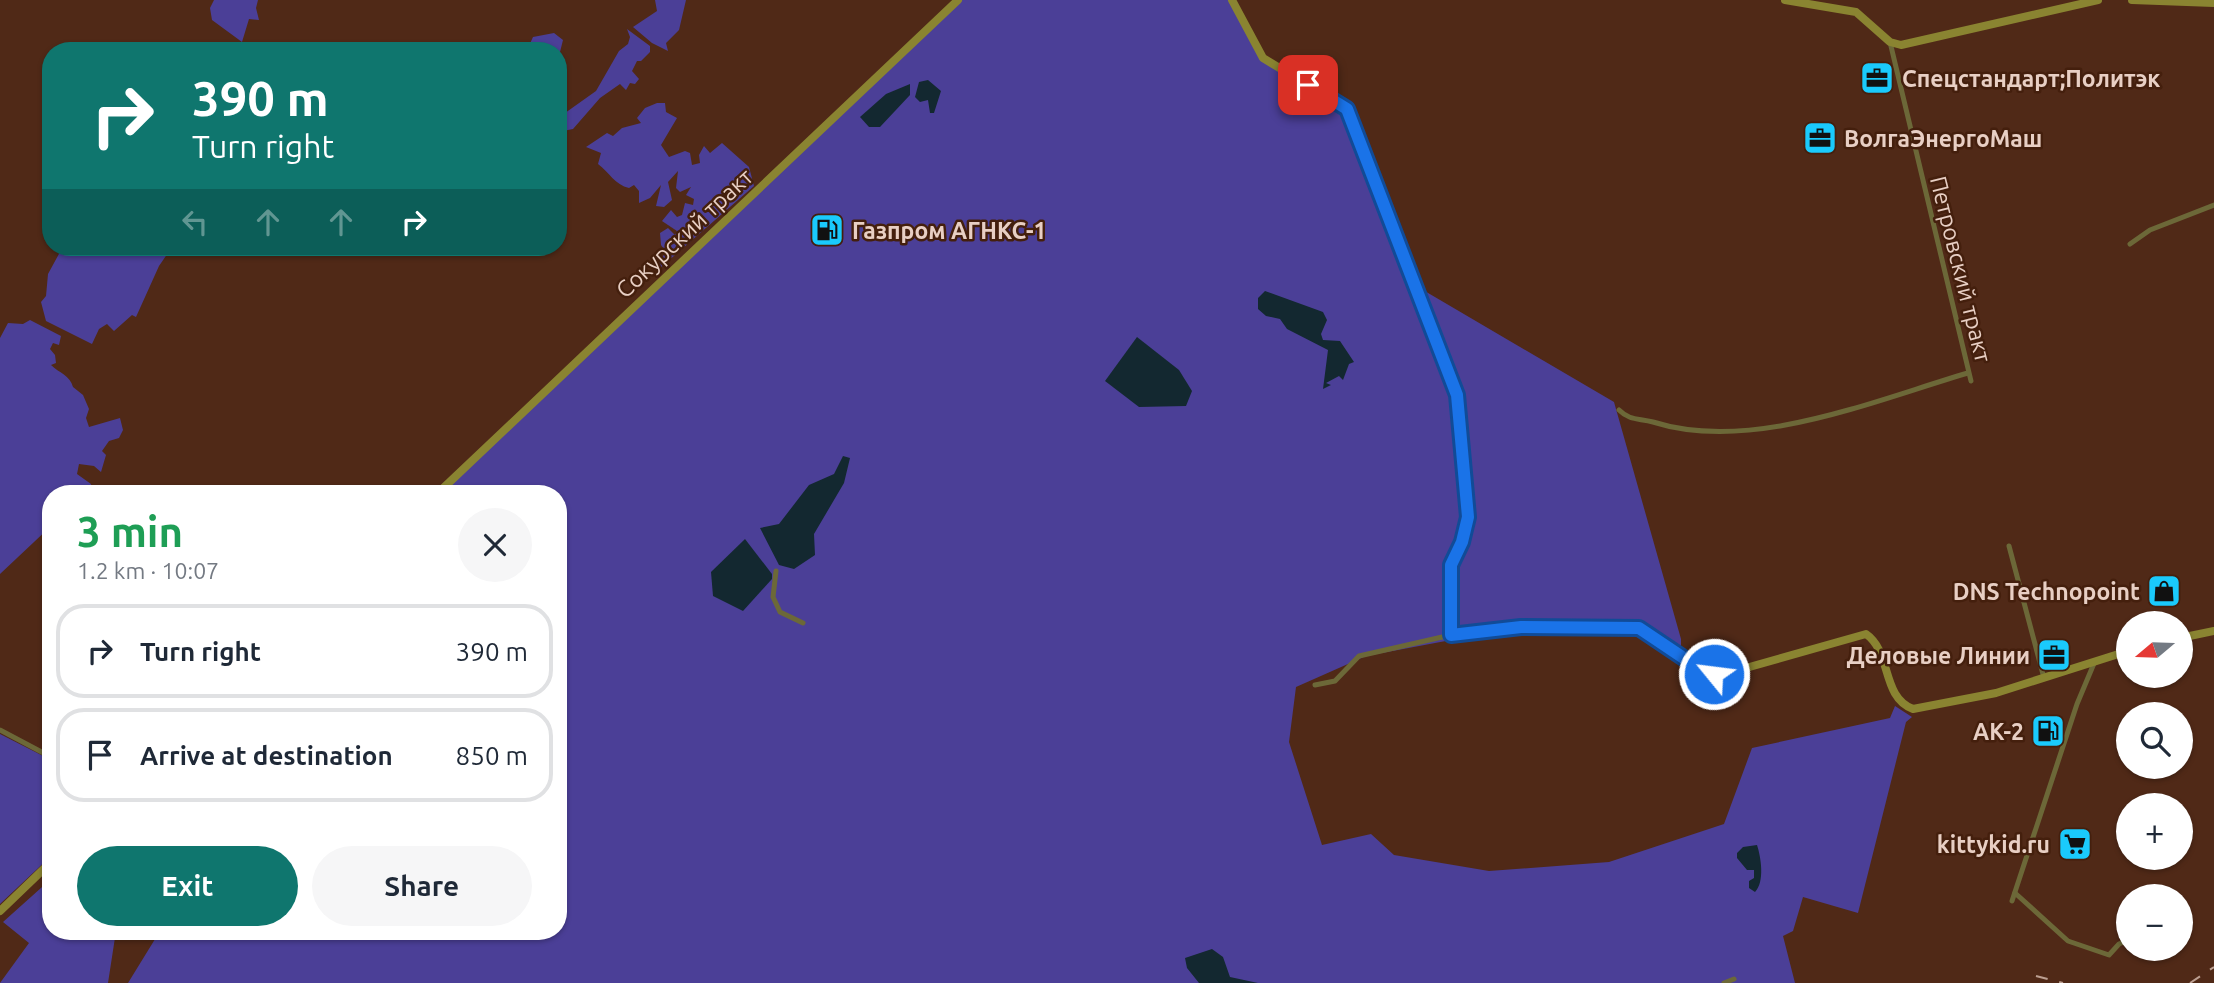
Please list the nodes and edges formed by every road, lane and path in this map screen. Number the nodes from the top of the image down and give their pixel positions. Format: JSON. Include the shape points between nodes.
{"nodes":[{"id":1,"x":1232,"y":0,"type":"edge"},
{"id":2,"x":1785,"y":0,"type":"edge"},
{"id":3,"x":2098,"y":0,"type":"edge"},
{"id":4,"x":2133,"y":0,"type":"edge"},
{"id":5,"x":953,"y":2,"type":"edge"},
{"id":6,"x":2214,"y":3,"type":"edge"},
{"id":7,"x":1890,"y":42,"type":"junction"},
{"id":8,"x":2214,"y":205,"type":"edge"},
{"id":9,"x":2130,"y":244,"type":"dead end"},
{"id":10,"x":1968,"y":373,"type":"junction"},
{"id":11,"x":1971,"y":381,"type":"dead end"},
{"id":12,"x":1619,"y":410,"type":"dead end"},
{"id":13,"x":446,"y":485,"type":"edge"},
{"id":14,"x":2009,"y":546,"type":"dead end"},
{"id":15,"x":776,"y":571,"type":"dead end"},
{"id":16,"x":803,"y":623,"type":"dead end"},
{"id":17,"x":2214,"y":631,"type":"edge"},
{"id":18,"x":1451,"y":635,"type":"junction"},
{"id":19,"x":2193,"y":635,"type":"edge"},
{"id":20,"x":2116,"y":655,"type":"edge"},
{"id":21,"x":2095,"y":661,"type":"junction"},
{"id":22,"x":2044,"y":678,"type":"junction"},
{"id":23,"x":1315,"y":685,"type":"dead end"},
{"id":24,"x":0,"y":730,"type":"edge"},
{"id":25,"x":42,"y":752,"type":"edge"},
{"id":26,"x":42,"y":871,"type":"edge"},
{"id":27,"x":2015,"y":892,"type":"junction"},
{"id":28,"x":2012,"y":901,"type":"dead end"},
{"id":29,"x":0,"y":911,"type":"edge"},
{"id":30,"x":2116,"y":947,"type":"edge"},
{"id":31,"x":1734,"y":979,"type":"dead end"},
{"id":32,"x":1724,"y":983,"type":"edge"}],
"edges":[{"from":1,"to":18,"type":"street","via":[[1263,58],[1347,109],[1457,395],[1468,517],[1451,565]]},
{"from":2,"to":7,"type":"street","via":[[1856,12]]},
{"from":3,"to":7,"type":"street","via":[[1901,45]]},
{"from":4,"to":6,"type":"street"},
{"from":5,"to":13,"type":"street","name":"Сокурский тракт"},
{"from":7,"to":10,"type":"street","name":"Петровский тракт"},
{"from":8,"to":9,"type":"street","via":[[2150,230]]},
{"from":10,"to":11,"type":"street","name":"Петровский тракт"},
{"from":10,"to":12,"type":"street","via":[[1804,421],[1745,431],[1674,430],[1627,418]]},
{"from":14,"to":22,"type":"street"},
{"from":15,"to":16,"type":"street","via":[[773,597],[779,612]]},
{"from":17,"to":19,"type":"street"},
{"from":18,"to":22,"type":"street","via":[[1521,627],[1639,628],[1703,671],[1720,675],[1866,634],[1879,647],[1897,698],[1913,709],[1996,693]]},
{"from":18,"to":23,"type":"street","via":[[1359,656],[1335,681]]},
{"from":20,"to":21,"type":"street"},
{"from":21,"to":22,"type":"street"},
{"from":21,"to":27,"type":"street"},
{"from":24,"to":25,"type":"street"},
{"from":26,"to":29,"type":"street"},
{"from":27,"to":28,"type":"street"},
{"from":27,"to":30,"type":"street","via":[[2068,941],[2109,955]]},
{"from":31,"to":32,"type":"street"}]}
